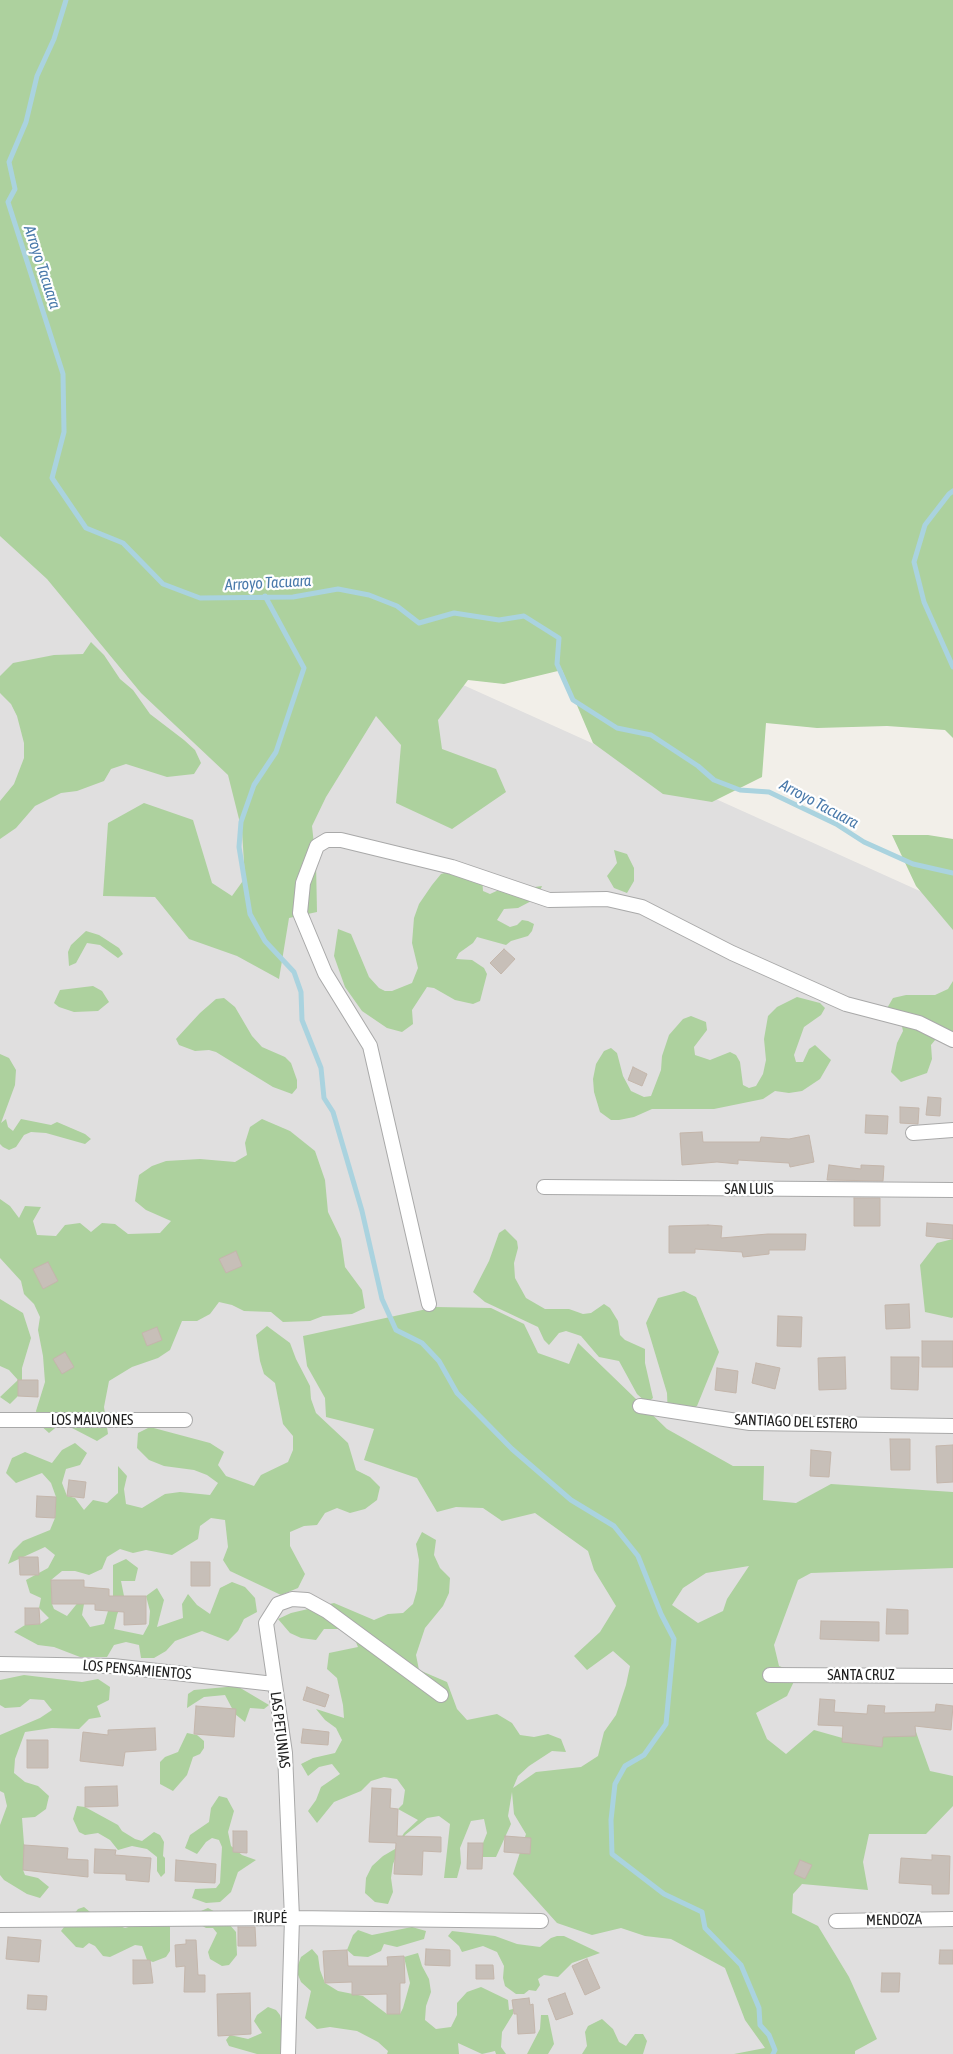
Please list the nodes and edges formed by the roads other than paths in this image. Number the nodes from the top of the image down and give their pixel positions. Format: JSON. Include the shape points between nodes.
{"nodes":[{"id":1,"x":953,"y":1040,"type":"edge"},
{"id":2,"x":953,"y":1130,"type":"edge"},
{"id":3,"x":913,"y":1133,"type":"dead end"},
{"id":4,"x":544,"y":1187,"type":"dead end"},
{"id":5,"x":953,"y":1190,"type":"edge"},
{"id":6,"x":429,"y":1304,"type":"dead end"},
{"id":7,"x":640,"y":1406,"type":"dead end"},
{"id":8,"x":0,"y":1420,"type":"edge"},
{"id":9,"x":184,"y":1420,"type":"dead end"},
{"id":10,"x":953,"y":1426,"type":"edge"},
{"id":11,"x":0,"y":1664,"type":"edge"},
{"id":12,"x":770,"y":1675,"type":"dead end"},
{"id":13,"x":953,"y":1676,"type":"edge"},
{"id":14,"x":274,"y":1684,"type":"junction"},
{"id":15,"x":441,"y":1695,"type":"dead end"},
{"id":16,"x":292,"y":1918,"type":"junction"},
{"id":17,"x":953,"y":1919,"type":"edge"},
{"id":18,"x":0,"y":1920,"type":"edge"},
{"id":19,"x":541,"y":1921,"type":"dead end"},
{"id":20,"x":836,"y":1921,"type":"dead end"},
{"id":21,"x":288,"y":2054,"type":"edge"}],
"edges":[{"from":1,"to":6,"type":"street","via":[[919,1023],[846,1004],[732,954],[642,907],[607,899],[549,900],[452,867],[341,840],[327,840],[317,846],[303,883],[300,913],[325,973],[370,1046]]},
{"from":2,"to":3,"type":"street"},
{"from":4,"to":5,"type":"street","name":"SAN LUIS"},
{"from":7,"to":10,"type":"street","name":"SANTIAGO DEL ESTERO","via":[[750,1424]]},
{"from":8,"to":9,"type":"street","name":"LOS MALVONES"},
{"from":11,"to":14,"type":"street","name":"LOS PENSAMIENTOS","via":[[113,1666]]},
{"from":12,"to":13,"type":"street","name":"SANTA CRUZ"},
{"from":14,"to":15,"type":"street","name":"LAS PETUNIAS","via":[[266,1623],[278,1604],[292,1599],[307,1600],[327,1611]]},
{"from":14,"to":16,"type":"street","name":"LAS PETUNIAS","via":[[285,1753]]},
{"from":16,"to":18,"type":"street","name":"IRUPÉ"},
{"from":16,"to":19,"type":"street","name":"IRUPÉ"},
{"from":16,"to":21,"type":"street","name":"LAS PETUNIAS"},
{"from":17,"to":20,"type":"street","name":"MENDOZA"}]}
